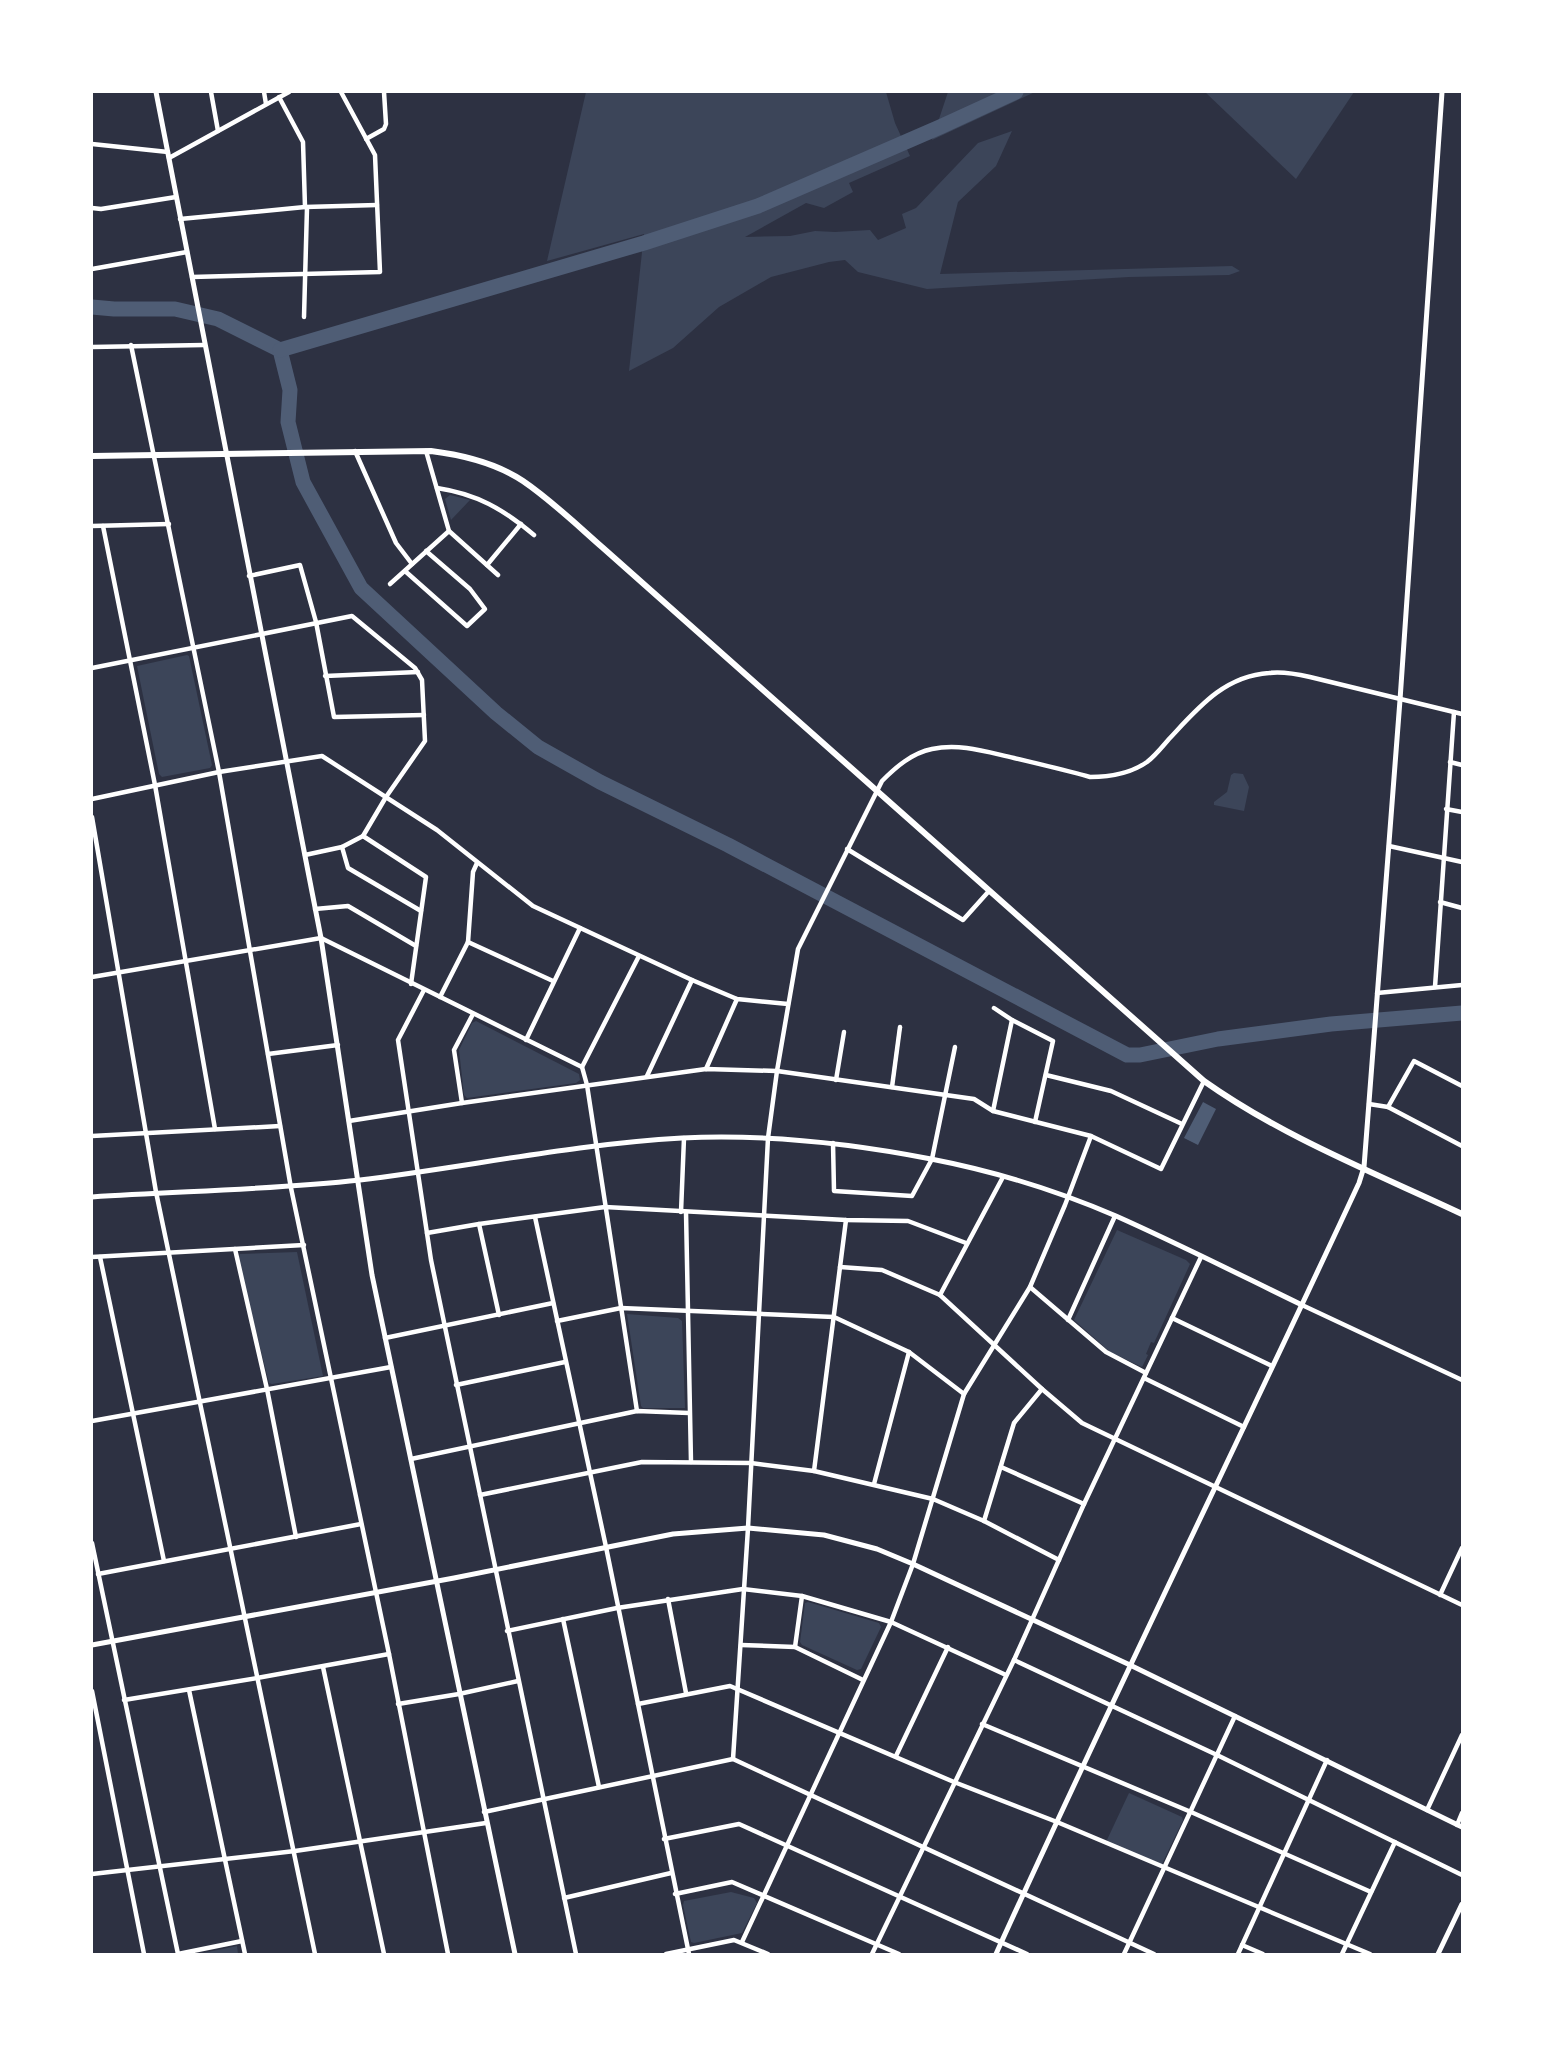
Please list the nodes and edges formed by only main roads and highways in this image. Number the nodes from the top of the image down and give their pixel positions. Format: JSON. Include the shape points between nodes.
{"nodes":[{"id":1,"x":92,"y":456,"type":"edge"},
{"id":2,"x":1462,"y":1214,"type":"edge"}],
"edges":[{"from":1,"to":2,"type":"main road","via":[[426,451],[476,460],[522,481],[602,547],[1204,1081],[1271,1123]]}]}
